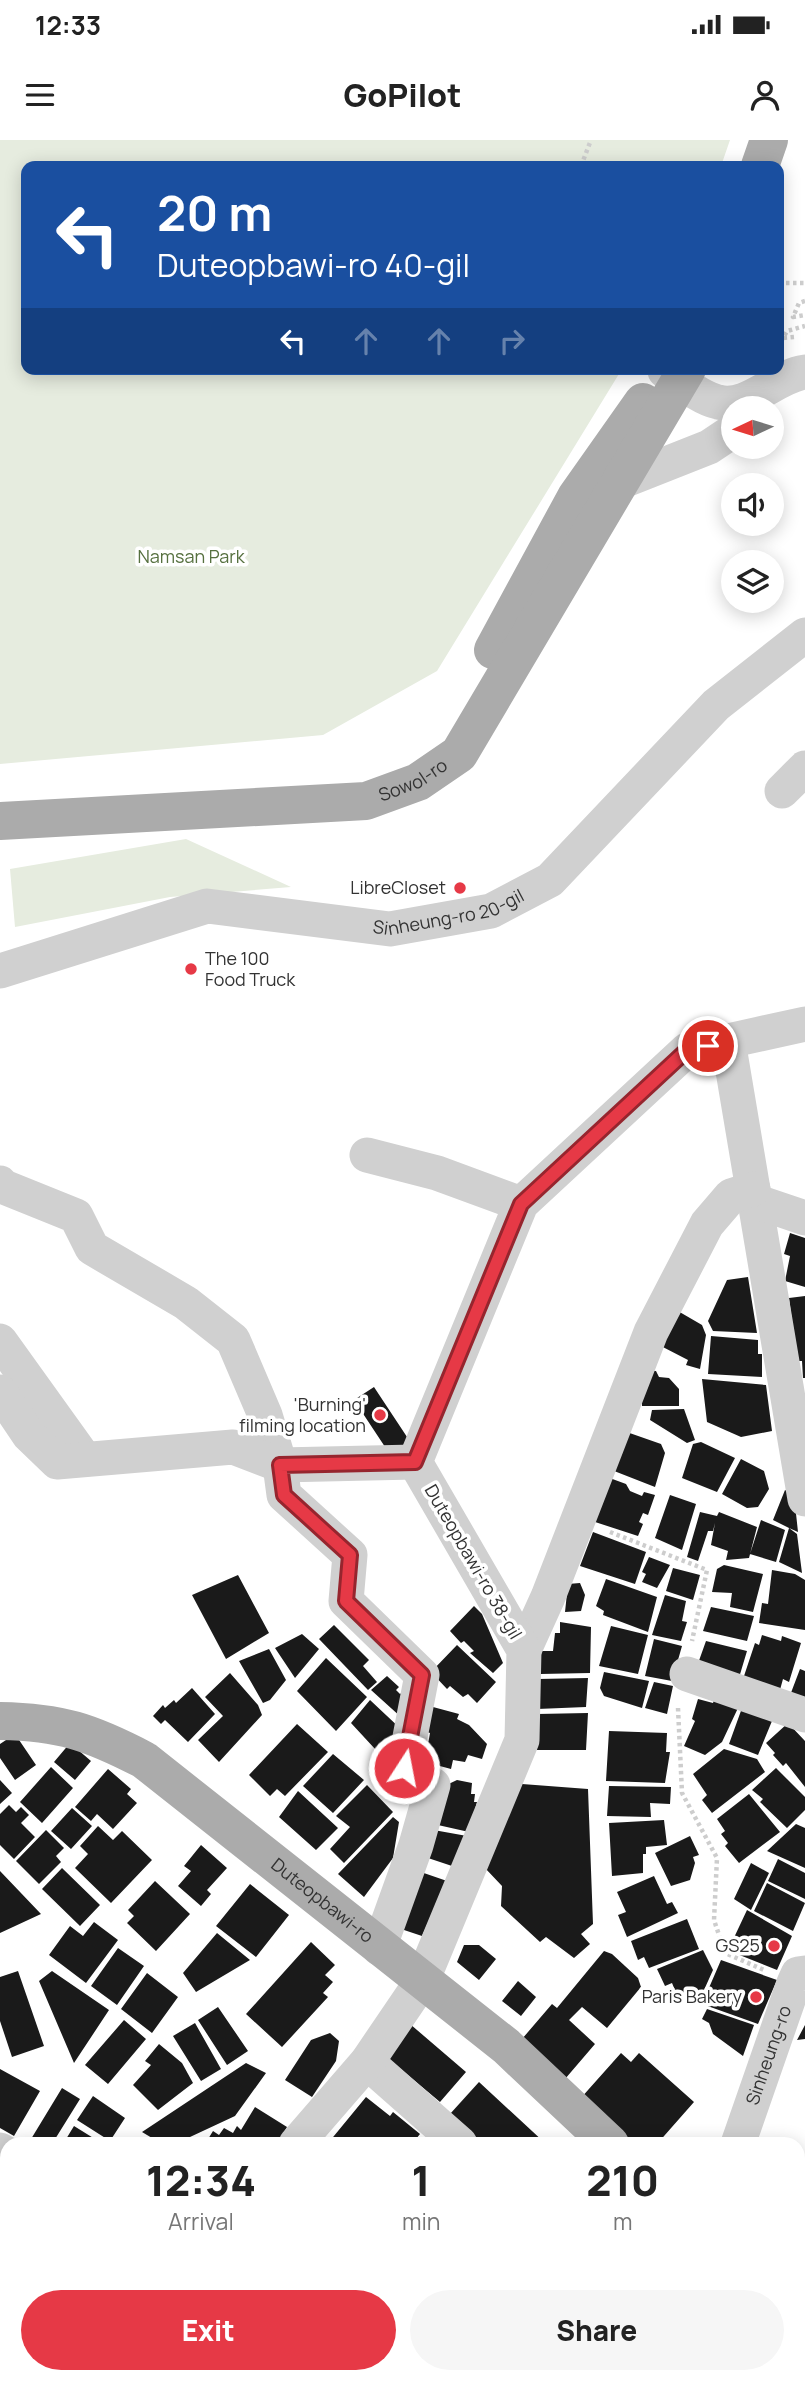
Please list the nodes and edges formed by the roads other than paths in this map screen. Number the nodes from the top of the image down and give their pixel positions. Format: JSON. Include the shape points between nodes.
{"nodes":[{"id":1,"x":769,"y":140,"type":"edge"},
{"id":2,"x":778,"y":140,"type":"edge"},
{"id":3,"x":762,"y":161,"type":"edge"},
{"id":4,"x":773,"y":161,"type":"edge"},
{"id":5,"x":805,"y":372,"type":"edge"},
{"id":6,"x":673,"y":375,"type":"edge"},
{"id":7,"x":674,"y":375,"type":"edge"},
{"id":8,"x":678,"y":375,"type":"edge"},
{"id":9,"x":805,"y":386,"type":"edge"},
{"id":10,"x":784,"y":399,"type":"edge"},
{"id":11,"x":721,"y":439,"type":"edge"},
{"id":12,"x":623,"y":481,"type":"junction"},
{"id":13,"x":805,"y":635,"type":"edge"},
{"id":14,"x":0,"y":806,"type":"edge"},
{"id":15,"x":0,"y":821,"type":"edge"},
{"id":16,"x":0,"y":971,"type":"edge"},
{"id":17,"x":805,"y":1024,"type":"edge"},
{"id":18,"x":728,"y":1041,"type":"junction"},
{"id":19,"x":367,"y":1155,"type":"dead end"},
{"id":20,"x":0,"y":1183,"type":"edge"},
{"id":21,"x":754,"y":1195,"type":"junction"},
{"id":22,"x":521,"y":1204,"type":"junction"},
{"id":23,"x":805,"y":1218,"type":"edge"},
{"id":24,"x":0,"y":1341,"type":"edge"},
{"id":25,"x":0,"y":1392,"type":"edge"},
{"id":26,"x":84,"y":1458,"type":"junction"},
{"id":27,"x":415,"y":1462,"type":"junction"},
{"id":28,"x":280,"y":1465,"type":"junction"},
{"id":29,"x":804,"y":1487,"type":"edge"},
{"id":30,"x":524,"y":1650,"type":"junction"},
{"id":31,"x":687,"y":1674,"type":"road end"},
{"id":32,"x":805,"y":1715,"type":"edge"},
{"id":33,"x":0,"y":1721,"type":"edge"},
{"id":34,"x":379,"y":1948,"type":"junction"},
{"id":35,"x":800,"y":1972,"type":"edge"},
{"id":36,"x":422,"y":1981,"type":"junction"},
{"id":37,"x":367,"y":2062,"type":"junction"},
{"id":38,"x":303,"y":2137,"type":"edge"},
{"id":39,"x":452,"y":2137,"type":"edge"},
{"id":40,"x":603,"y":2137,"type":"edge"},
{"id":41,"x":741,"y":2137,"type":"edge"}],
"edges":[{"from":1,"to":3,"type":"main road"},
{"from":2,"to":4,"type":"main road"},
{"from":5,"to":8,"type":"street","via":[[794,373],[735,404],[716,402]]},
{"from":6,"to":14,"type":"main road","name":"Sowol-ro","via":[[576,497],[454,719],[412,760],[372,777],[327,783]]},
{"from":7,"to":12,"type":"main road","name":"Sowol-ro"},
{"from":9,"to":10,"type":"street"},
{"from":11,"to":12,"type":"street"},
{"from":12,"to":15,"type":"main road","name":"Sowol-ro","via":[[459,754],[418,782],[366,801]]},
{"from":13,"to":16,"type":"street","name":"Sinheung-ro 20-gil","via":[[716,705],[550,880],[491,911],[390,929],[207,906]]},
{"from":17,"to":18,"type":"street"},
{"from":18,"to":21,"type":"street"},
{"from":18,"to":22,"type":"street","via":[[687,1050]]},
{"from":19,"to":22,"type":"street","via":[[437,1173]]},
{"from":20,"to":28,"type":"street","via":[[76,1216],[92,1248],[186,1303],[233,1340],[265,1415]]},
{"from":21,"to":23,"type":"street"},
{"from":21,"to":29,"type":"street"},
{"from":21,"to":30,"type":"street","via":[[731,1196],[707,1224],[651,1332]]},
{"from":22,"to":27,"type":"street"},
{"from":24,"to":26,"type":"street"},
{"from":25,"to":26,"type":"street","via":[[29,1435],[57,1462]]},
{"from":26,"to":28,"type":"street","via":[[233,1447]]},
{"from":27,"to":28,"type":"street"},
{"from":27,"to":30,"type":"street","name":"Duteopbawi-ro 38-gil"},
{"from":28,"to":34,"type":"street","via":[[284,1495],[350,1555],[346,1601],[422,1675],[404,1768],[433,1785]]},
{"from":30,"to":36,"type":"street","name":"Duteopbawi-ro 38-gil","via":[[522,1740]]},
{"from":31,"to":32,"type":"street"},
{"from":33,"to":34,"type":"main road","name":"Duteopbawi-ro","via":[[53,1723],[96,1735],[144,1760]]},
{"from":34,"to":36,"type":"main road","name":"Duteopbawi-ro"},
{"from":35,"to":41,"type":"street","name":"Sinheung-ro"},
{"from":36,"to":37,"type":"street","name":"Duteopbawi-ro 38-gil"},
{"from":36,"to":40,"type":"main road","name":"Duteopbawi-ro","via":[[506,2046]]},
{"from":37,"to":38,"type":"street","name":"Duteopbawi-ro 38-gil"},
{"from":37,"to":39,"type":"street"}]}
